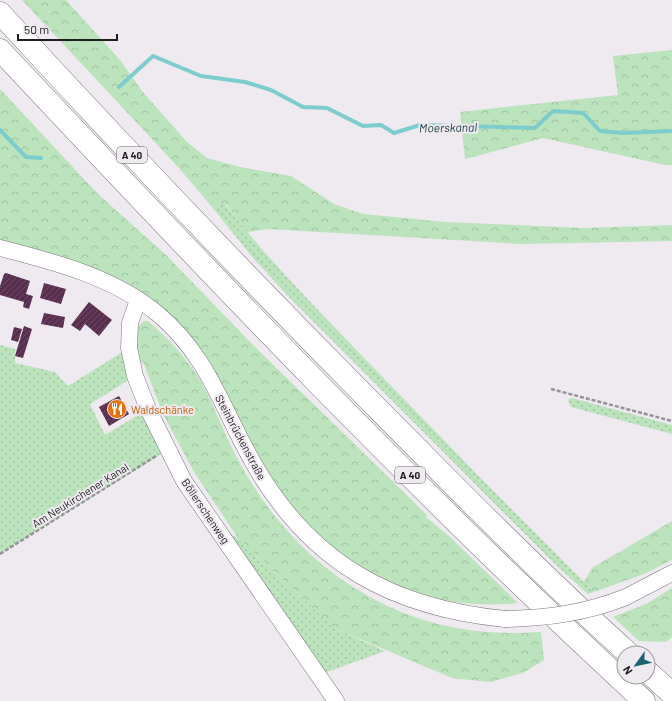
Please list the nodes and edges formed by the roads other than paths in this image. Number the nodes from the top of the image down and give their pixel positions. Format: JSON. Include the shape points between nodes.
{"nodes":[{"id":1,"x":0,"y":13,"type":"edge"},
{"id":2,"x":0,"y":50,"type":"edge"},
{"id":3,"x":0,"y":248,"type":"edge"},
{"id":4,"x":138,"y":300,"type":"junction"},
{"id":5,"x":672,"y":573,"type":"edge"},
{"id":6,"x":620,"y":645,"type":"edge"},
{"id":7,"x":656,"y":679,"type":"edge"},
{"id":8,"x":672,"y":694,"type":"edge"},
{"id":9,"x":336,"y":701,"type":"edge"},
{"id":10,"x":644,"y":701,"type":"edge"}],
"edges":[{"from":1,"to":6,"type":"highway","number":"A 40","via":[[266,296],[452,484]]},
{"from":2,"to":10,"type":"highway","number":"A 40","via":[[340,407]]},
{"from":3,"to":4,"type":"street","name":"Steinbrückenstraße","via":[[87,274],[113,285]]},
{"from":4,"to":5,"type":"street","name":"Steinbrückenstraße","bridge":true,"via":[[158,314],[191,348],[205,368],[254,465],[285,511],[324,550],[371,583],[398,596],[444,611],[505,619],[539,618],[572,614],[626,597]]},
{"from":4,"to":9,"type":"street","name":"Böllerschenweg","via":[[130,323],[131,355],[135,376],[148,409],[184,481]]},
{"from":7,"to":8,"type":"highway"}]}
